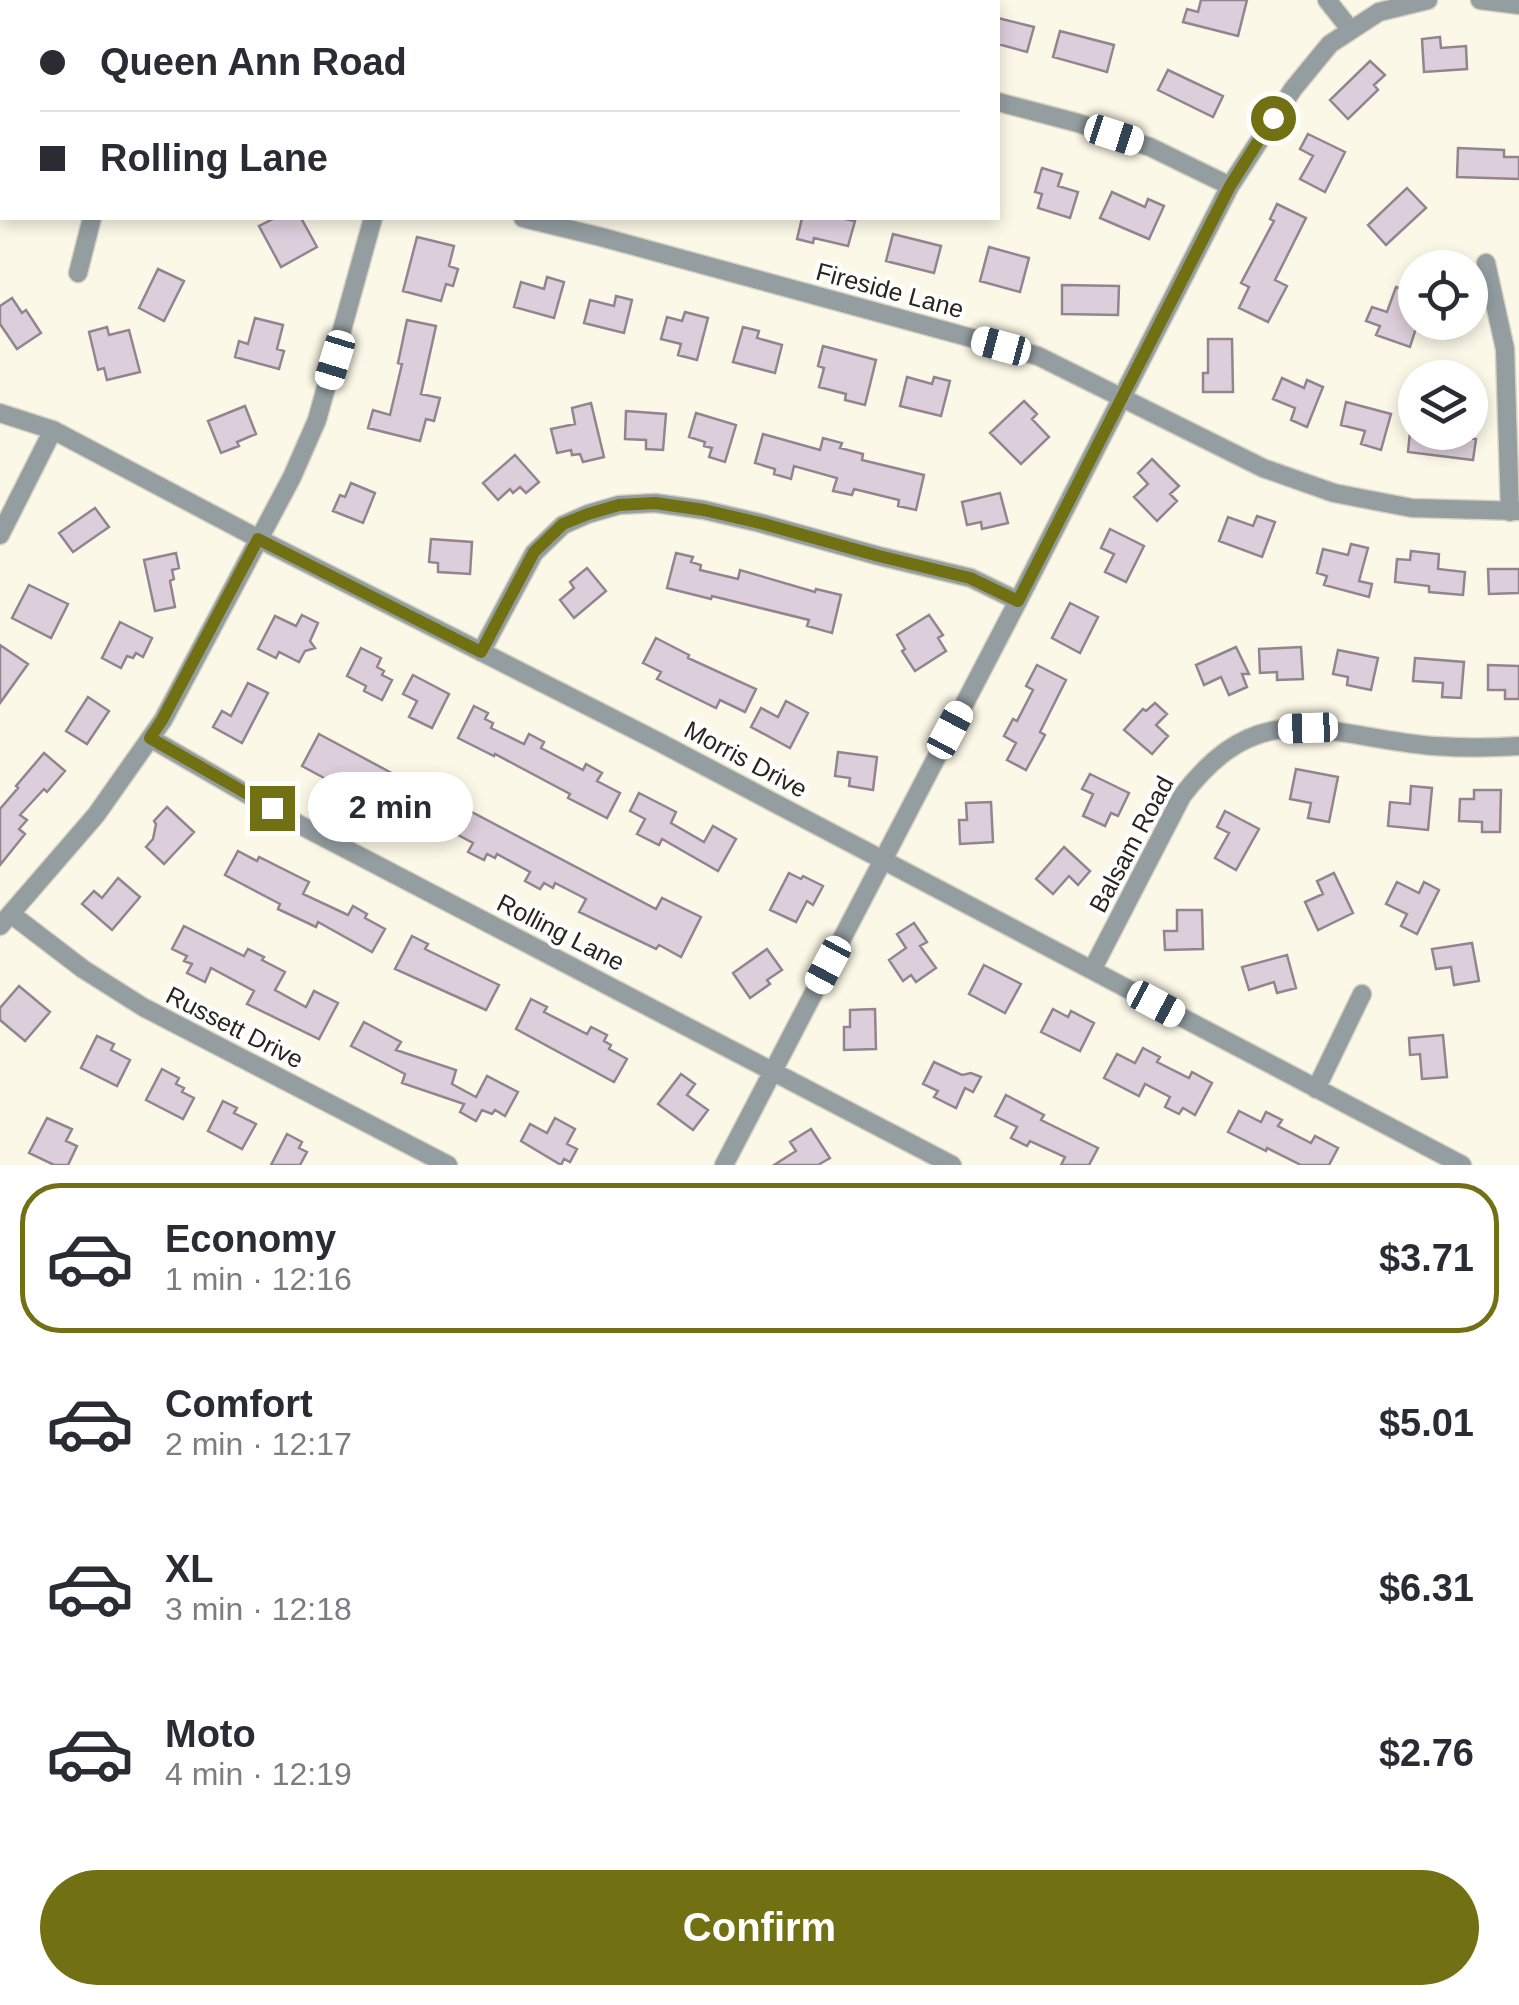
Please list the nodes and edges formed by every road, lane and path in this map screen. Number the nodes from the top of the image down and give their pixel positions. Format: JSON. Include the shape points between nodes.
{"nodes":[{"id":1,"x":1327,"y":0,"type":"edge"},
{"id":2,"x":1428,"y":0,"type":"edge"},
{"id":3,"x":1480,"y":0,"type":"edge"},
{"id":4,"x":1519,"y":4,"type":"edge"},
{"id":5,"x":1350,"y":29,"type":"junction"},
{"id":6,"x":1000,"y":103,"type":"edge"},
{"id":7,"x":1230,"y":186,"type":"junction"},
{"id":8,"x":92,"y":220,"type":"edge"},
{"id":9,"x":372,"y":220,"type":"edge"},
{"id":10,"x":532,"y":220,"type":"edge"},
{"id":11,"x":1488,"y":273,"type":"edge"},
{"id":12,"x":78,"y":274,"type":"dead end"},
{"id":13,"x":1122,"y":397,"type":"junction"},
{"id":14,"x":0,"y":413,"type":"edge"},
{"id":15,"x":54,"y":430,"type":"junction"},
{"id":16,"x":1514,"y":512,"type":"edge"},
{"id":17,"x":0,"y":535,"type":"edge"},
{"id":18,"x":258,"y":539,"type":"junction"},
{"id":19,"x":1018,"y":601,"type":"junction"},
{"id":20,"x":481,"y":652,"type":"junction"},
{"id":21,"x":150,"y":738,"type":"junction"},
{"id":22,"x":1519,"y":746,"type":"edge"},
{"id":23,"x":883,"y":860,"type":"junction"},
{"id":24,"x":5,"y":920,"type":"edge"},
{"id":25,"x":1092,"y":970,"type":"junction"},
{"id":26,"x":1362,"y":994,"type":"dead end"},
{"id":27,"x":773,"y":1070,"type":"junction"},
{"id":28,"x":1316,"y":1089,"type":"junction"},
{"id":29,"x":448,"y":1165,"type":"edge"},
{"id":30,"x":724,"y":1165,"type":"edge"},
{"id":31,"x":952,"y":1165,"type":"edge"},
{"id":32,"x":1462,"y":1165,"type":"edge"}],
"edges":[{"from":1,"to":5,"type":"street"},
{"from":2,"to":5,"type":"street","via":[[1378,12]]},
{"from":3,"to":4,"type":"street"},
{"from":5,"to":7,"type":"street","via":[[1293,89]]},
{"from":6,"to":7,"type":"street","via":[[1150,147]]},
{"from":7,"to":13,"type":"street"},
{"from":8,"to":12,"type":"street"},
{"from":9,"to":18,"type":"street","via":[[317,420]]},
{"from":10,"to":13,"type":"street","name":"Fireside Lane","via":[[1038,356]]},
{"from":11,"to":16,"type":"street","via":[[1505,349]]},
{"from":13,"to":16,"type":"street","name":"Fireside Lane","via":[[1264,468],[1334,494],[1412,508]]},
{"from":13,"to":19,"type":"street"},
{"from":14,"to":15,"type":"street","name":"Morris Drive"},
{"from":15,"to":17,"type":"street"},
{"from":15,"to":18,"type":"street","name":"Morris Drive"},
{"from":18,"to":20,"type":"street","name":"Morris Drive"},
{"from":18,"to":21,"type":"street"},
{"from":19,"to":20,"type":"street","via":[[970,578],[760,523],[655,503],[619,505],[563,524],[534,552]]},
{"from":19,"to":23,"type":"street"},
{"from":20,"to":23,"type":"street","name":"Morris Drive"},
{"from":21,"to":24,"type":"street","via":[[96,814]]},
{"from":21,"to":27,"type":"street","name":"Rolling Lane","via":[[302,826]]},
{"from":22,"to":25,"type":"street","name":"Balsam Road","via":[[1434,746],[1308,728],[1278,728],[1240,741],[1182,796]]},
{"from":23,"to":25,"type":"street","name":"Morris Drive"},
{"from":23,"to":27,"type":"street"},
{"from":24,"to":29,"type":"street","name":"Russett Drive","via":[[143,1008]]},
{"from":25,"to":28,"type":"street","name":"Morris Drive"},
{"from":26,"to":28,"type":"street"},
{"from":27,"to":30,"type":"street"},
{"from":27,"to":31,"type":"street","name":"Rolling Lane"},
{"from":28,"to":32,"type":"street","name":"Morris Drive"}]}
